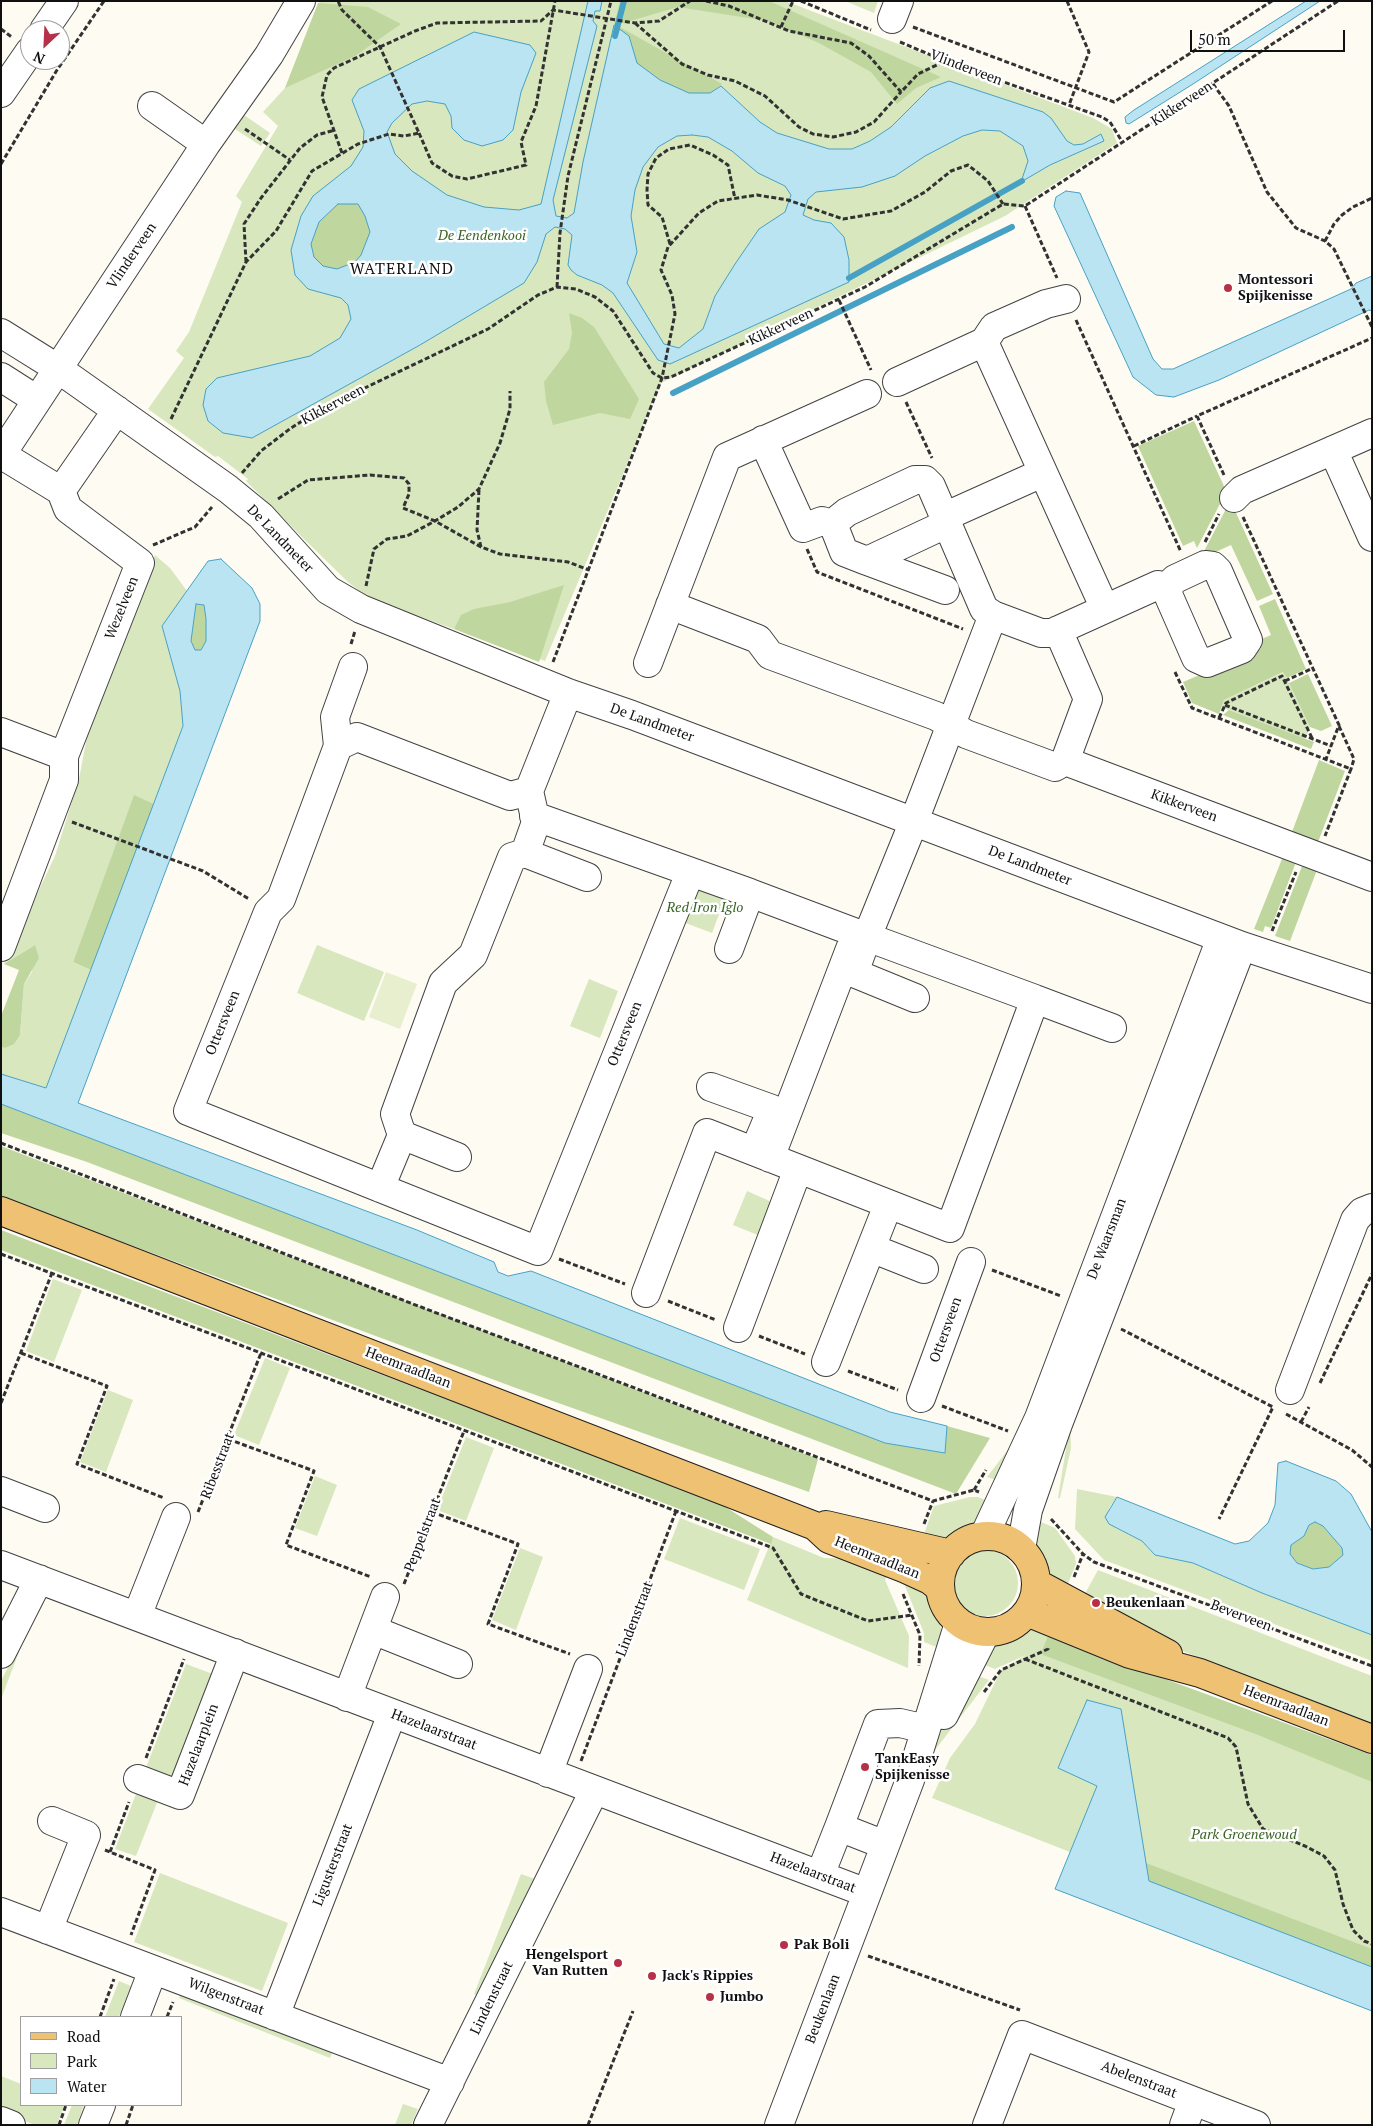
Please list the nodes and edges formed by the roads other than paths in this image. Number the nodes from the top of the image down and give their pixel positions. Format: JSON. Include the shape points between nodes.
{"nodes":[{"id":1,"x":64,"y":1,"type":"edge"},
{"id":2,"x":301,"y":1,"type":"edge"},
{"id":3,"x":51,"y":20,"type":"edge"},
{"id":4,"x":20,"y":65,"type":"edge"},
{"id":5,"x":1,"y":93,"type":"edge"},
{"id":6,"x":152,"y":106,"type":"dead end"},
{"id":7,"x":206,"y":144,"type":"junction"},
{"id":8,"x":1066,"y":298,"type":"road end"},
{"id":9,"x":1,"y":333,"type":"edge"},
{"id":10,"x":984,"y":342,"type":"junction"},
{"id":11,"x":57,"y":368,"type":"junction"},
{"id":12,"x":1,"y":377,"type":"edge"},
{"id":13,"x":37,"y":400,"type":"junction"},
{"id":14,"x":117,"y":410,"type":"junction"},
{"id":15,"x":1372,"y":433,"type":"edge"},
{"id":16,"x":763,"y":440,"type":"junction"},
{"id":17,"x":1333,"y":450,"type":"junction"},
{"id":18,"x":2,"y":455,"type":"edge"},
{"id":19,"x":1042,"y":473,"type":"junction"},
{"id":20,"x":61,"y":491,"type":"junction"},
{"id":21,"x":1234,"y":498,"type":"road end"},
{"id":22,"x":945,"y":521,"type":"junction"},
{"id":23,"x":835,"y":525,"type":"junction"},
{"id":24,"x":1372,"y":537,"type":"edge"},
{"id":25,"x":867,"y":561,"type":"junction"},
{"id":26,"x":1179,"y":579,"type":"road end"},
{"id":27,"x":945,"y":590,"type":"dead end"},
{"id":28,"x":670,"y":605,"type":"junction"},
{"id":29,"x":1105,"y":609,"type":"junction"},
{"id":30,"x":993,"y":615,"type":"junction"},
{"id":31,"x":1058,"y":630,"type":"junction"},
{"id":32,"x":648,"y":663,"type":"dead end"},
{"id":33,"x":353,"y":667,"type":"road end"},
{"id":34,"x":556,"y":689,"type":"junction"},
{"id":35,"x":951,"y":725,"type":"junction"},
{"id":36,"x":1,"y":732,"type":"edge"},
{"id":37,"x":338,"y":746,"type":"junction"},
{"id":38,"x":64,"y":756,"type":"junction"},
{"id":39,"x":1065,"y":762,"type":"junction"},
{"id":40,"x":532,"y":804,"type":"junction"},
{"id":41,"x":914,"y":821,"type":"junction"},
{"id":42,"x":525,"y":854,"type":"junction"},
{"id":43,"x":690,"y":873,"type":"junction"},
{"id":44,"x":587,"y":877,"type":"dead end"},
{"id":45,"x":1372,"y":877,"type":"edge"},
{"id":46,"x":750,"y":893,"type":"junction"},
{"id":47,"x":861,"y":935,"type":"junction"},
{"id":48,"x":1242,"y":946,"type":"junction"},
{"id":49,"x":1,"y":947,"type":"edge"},
{"id":50,"x":728,"y":949,"type":"dead end"},
{"id":51,"x":1372,"y":989,"type":"edge"},
{"id":52,"x":916,"y":998,"type":"dead end"},
{"id":53,"x":1034,"y":999,"type":"junction"},
{"id":54,"x":1112,"y":1028,"type":"dead end"},
{"id":55,"x":711,"y":1087,"type":"dead end"},
{"id":56,"x":402,"y":1136,"type":"junction"},
{"id":57,"x":762,"y":1154,"type":"junction"},
{"id":58,"x":457,"y":1157,"type":"dead end"},
{"id":59,"x":798,"y":1169,"type":"junction"},
{"id":60,"x":380,"y":1188,"type":"junction"},
{"id":61,"x":888,"y":1204,"type":"junction"},
{"id":62,"x":1372,"y":1208,"type":"edge"},
{"id":63,"x":1,"y":1211,"type":"edge"},
{"id":64,"x":871,"y":1248,"type":"junction"},
{"id":65,"x":971,"y":1262,"type":"dead end"},
{"id":66,"x":924,"y":1269,"type":"dead end"},
{"id":67,"x":646,"y":1293,"type":"road end"},
{"id":68,"x":738,"y":1328,"type":"road end"},
{"id":69,"x":826,"y":1362,"type":"road end"},
{"id":70,"x":921,"y":1398,"type":"road end"},
{"id":71,"x":1300,"y":1398,"type":"road end"},
{"id":72,"x":1,"y":1491,"type":"edge"},
{"id":73,"x":44,"y":1508,"type":"dead end"},
{"id":74,"x":185,"y":1510,"type":"road end"},
{"id":75,"x":815,"y":1526,"type":"junction"},
{"id":76,"x":984,"y":1536,"type":"junction"},
{"id":77,"x":1021,"y":1549,"type":"junction"},
{"id":78,"x":950,"y":1554,"type":"junction"},
{"id":79,"x":1,"y":1565,"type":"edge"},
{"id":80,"x":39,"y":1579,"type":"junction"},
{"id":81,"x":1036,"y":1583,"type":"junction"},
{"id":82,"x":380,"y":1588,"type":"road end"},
{"id":83,"x":940,"y":1588,"type":"junction"},
{"id":84,"x":1027,"y":1612,"type":"junction"},
{"id":85,"x":1061,"y":1612,"type":"junction"},
{"id":86,"x":138,"y":1616,"type":"junction"},
{"id":87,"x":959,"y":1623,"type":"junction"},
{"id":88,"x":372,"y":1630,"type":"junction"},
{"id":89,"x":986,"y":1632,"type":"junction"},
{"id":90,"x":235,"y":1653,"type":"junction"},
{"id":91,"x":1,"y":1654,"type":"edge"},
{"id":92,"x":458,"y":1664,"type":"dead end"},
{"id":93,"x":591,"y":1664,"type":"road end"},
{"id":94,"x":347,"y":1697,"type":"junction"},
{"id":95,"x":392,"y":1714,"type":"junction"},
{"id":96,"x":926,"y":1729,"type":"junction"},
{"id":97,"x":1372,"y":1739,"type":"edge"},
{"id":98,"x":548,"y":1773,"type":"junction"},
{"id":99,"x":138,"y":1779,"type":"road end"},
{"id":100,"x":910,"y":1780,"type":"junction"},
{"id":101,"x":583,"y":1787,"type":"junction"},
{"id":102,"x":52,"y":1821,"type":"dead end"},
{"id":103,"x":840,"y":1827,"type":"junction"},
{"id":104,"x":885,"y":1845,"type":"junction"},
{"id":105,"x":820,"y":1876,"type":"junction"},
{"id":106,"x":867,"y":1893,"type":"junction"},
{"id":107,"x":1,"y":1912,"type":"edge"},
{"id":108,"x":48,"y":1930,"type":"junction"},
{"id":109,"x":153,"y":1970,"type":"junction"},
{"id":110,"x":135,"y":2016,"type":"edge"},
{"id":111,"x":275,"y":2016,"type":"junction"},
{"id":112,"x":450,"y":2082,"type":"junction"},
{"id":113,"x":101,"y":2106,"type":"edge"},
{"id":114,"x":1188,"y":2113,"type":"edge"},
{"id":115,"x":1,"y":2121,"type":"edge"},
{"id":116,"x":11,"y":2125,"type":"edge"},
{"id":117,"x":93,"y":2125,"type":"edge"},
{"id":118,"x":428,"y":2125,"type":"edge"},
{"id":119,"x":779,"y":2125,"type":"edge"},
{"id":120,"x":987,"y":2125,"type":"edge"},
{"id":121,"x":1256,"y":2125,"type":"edge"}],
"edges":[{"from":1,"to":3,"type":"street"},
{"from":2,"to":7,"type":"street","name":"Vlinderveen"},
{"from":4,"to":5,"type":"street"},
{"from":6,"to":7,"type":"street"},
{"from":7,"to":11,"type":"street","name":"Vlinderveen"},
{"from":8,"to":10,"type":"street","via":[[994,327]]},
{"from":9,"to":11,"type":"street","name":"De Landmeter"},
{"from":10,"to":16,"type":"street"},
{"from":10,"to":19,"type":"street"},
{"from":11,"to":13,"type":"street"},
{"from":11,"to":14,"type":"street","name":"De Landmeter"},
{"from":12,"to":13,"type":"street"},
{"from":13,"to":18,"type":"street"},
{"from":14,"to":20,"type":"street"},
{"from":14,"to":34,"type":"street","name":"De Landmeter","via":[[228,488],[260,516],[328,590],[361,609]]},
{"from":15,"to":17,"type":"street"},
{"from":16,"to":23,"type":"street","via":[[803,528],[822,521]]},
{"from":16,"to":28,"type":"street","via":[[727,458]]},
{"from":17,"to":21,"type":"street","via":[[1242,490]]},
{"from":17,"to":24,"type":"street"},
{"from":18,"to":20,"type":"street"},
{"from":19,"to":22,"type":"street"},
{"from":19,"to":29,"type":"street"},
{"from":20,"to":38,"type":"street","name":"Wezelveen","via":[[68,509],[140,562]]},
{"from":22,"to":23,"type":"street","via":[[931,486],[924,480],[915,480],[847,512]]},
{"from":22,"to":25,"type":"street"},
{"from":22,"to":30,"type":"street","via":[[984,609]]},
{"from":23,"to":25,"type":"street","via":[[835,534],[844,552]]},
{"from":25,"to":27,"type":"street"},
{"from":26,"to":29,"type":"street"},
{"from":28,"to":32,"type":"street"},
{"from":28,"to":35,"type":"street","name":"Kikkerveen","via":[[758,639],[770,655],[936,716]]},
{"from":29,"to":31,"type":"street"},
{"from":30,"to":31,"type":"street","via":[[1041,633]]},
{"from":30,"to":35,"type":"street"},
{"from":31,"to":39,"type":"street","via":[[1088,699]]},
{"from":33,"to":37,"type":"street","name":"Ottersveen","via":[[335,717]]},
{"from":34,"to":40,"type":"street"},
{"from":34,"to":41,"type":"street","name":"De Landmeter"},
{"from":35,"to":39,"type":"street","name":"Kikkerveen","via":[[966,734],[1055,767]]},
{"from":35,"to":41,"type":"street"},
{"from":36,"to":38,"type":"street"},
{"from":37,"to":40,"type":"street","via":[[357,737]]},
{"from":37,"to":60,"type":"street","name":"Ottersveen","via":[[281,899],[268,912],[188,1111]]},
{"from":38,"to":49,"type":"street","name":"Wezelveen","via":[[64,780]]},
{"from":39,"to":45,"type":"street","name":"Kikkerveen"},
{"from":40,"to":42,"type":"street","via":[[536,822]]},
{"from":40,"to":43,"type":"street"},
{"from":41,"to":47,"type":"street"},
{"from":41,"to":48,"type":"street","name":"De Landmeter"},
{"from":42,"to":44,"type":"street"},
{"from":42,"to":56,"type":"street","via":[[512,857],[473,956],[443,983],[395,1114]]},
{"from":43,"to":46,"type":"street"},
{"from":43,"to":60,"type":"street","name":"Ottersveen","via":[[538,1251]]},
{"from":46,"to":47,"type":"street"},
{"from":46,"to":50,"type":"street"},
{"from":47,"to":52,"type":"street","via":[[854,974]]},
{"from":47,"to":53,"type":"street"},
{"from":47,"to":57,"type":"street"},
{"from":48,"to":51,"type":"street","name":"De Landmeter"},
{"from":48,"to":76,"type":"street","name":"De Waarsman","via":[[1039,1418]]},
{"from":48,"to":77,"type":"street","name":"De Waarsman","via":[[1058,1424],[1028,1510]]},
{"from":53,"to":54,"type":"street"},
{"from":53,"to":61,"type":"street","via":[[950,1228]]},
{"from":55,"to":57,"type":"street","via":[[772,1109]]},
{"from":56,"to":58,"type":"street"},
{"from":56,"to":60,"type":"street"},
{"from":57,"to":59,"type":"street"},
{"from":57,"to":67,"type":"street","via":[[707,1133]]},
{"from":59,"to":61,"type":"street"},
{"from":59,"to":68,"type":"street"},
{"from":61,"to":64,"type":"street"},
{"from":62,"to":71,"type":"street","via":[[1362,1212],[1356,1220]]},
{"from":63,"to":75,"type":"main road","name":"Heemraadlaan"},
{"from":64,"to":66,"type":"street"},
{"from":64,"to":69,"type":"street"},
{"from":65,"to":70,"type":"street","name":"Ottersveen"},
{"from":72,"to":73,"type":"street"},
{"from":74,"to":86,"type":"street"},
{"from":75,"to":78,"type":"main road","name":"Heemraadlaan","via":[[831,1524]]},
{"from":75,"to":83,"type":"main road","name":"Heemraadlaan","via":[[829,1539],[930,1580]]},
{"from":76,"to":77,"type":"main road","via":[[1010,1542]]},
{"from":76,"to":78,"type":"main road","via":[[960,1545]]},
{"from":77,"to":81,"type":"main road","via":[[1032,1565]]},
{"from":78,"to":83,"type":"main road","via":[[944,1564]]},
{"from":79,"to":80,"type":"street","name":"Hazelaarstraat"},
{"from":80,"to":86,"type":"street","name":"Hazelaarstraat"},
{"from":80,"to":91,"type":"street"},
{"from":81,"to":84,"type":"main road"},
{"from":81,"to":85,"type":"main road","name":"Heemraadlaan"},
{"from":82,"to":88,"type":"street"},
{"from":83,"to":87,"type":"main road","via":[[943,1602]]},
{"from":84,"to":85,"type":"main road","name":"Heemraadlaan"},
{"from":84,"to":89,"type":"main road","via":[[1009,1627]]},
{"from":85,"to":97,"type":"main road","name":"Heemraadlaan","via":[[1130,1654],[1200,1673]]},
{"from":86,"to":90,"type":"street","name":"Hazelaarstraat"},
{"from":87,"to":89,"type":"main road","via":[[972,1630]]},
{"from":87,"to":96,"type":"street","name":"Beukenlaan"},
{"from":88,"to":92,"type":"street"},
{"from":88,"to":94,"type":"street"},
{"from":89,"to":100,"type":"street","name":"Beukenlaan"},
{"from":90,"to":94,"type":"street","name":"Hazelaarstraat"},
{"from":90,"to":99,"type":"street","name":"Hazelaarplein","via":[[180,1795]]},
{"from":93,"to":98,"type":"street"},
{"from":94,"to":95,"type":"street","name":"Hazelaarstraat"},
{"from":95,"to":98,"type":"street","name":"Hazelaarstraat"},
{"from":95,"to":111,"type":"street","name":"Ligusterstraat"},
{"from":96,"to":100,"type":"street","name":"Beukenlaan"},
{"from":96,"to":103,"type":"street","via":[[900,1722],[878,1724]]},
{"from":98,"to":101,"type":"street","name":"Hazelaarstraat"},
{"from":100,"to":104,"type":"street","name":"Beukenlaan"},
{"from":101,"to":105,"type":"street","name":"Hazelaarstraat"},
{"from":101,"to":112,"type":"street","name":"Lindenstraat"},
{"from":102,"to":108,"type":"street","via":[[86,1835]]},
{"from":103,"to":104,"type":"street"},
{"from":103,"to":105,"type":"street"},
{"from":104,"to":106,"type":"street","name":"Beukenlaan"},
{"from":105,"to":106,"type":"street","name":"Hazelaarstraat"},
{"from":106,"to":119,"type":"street","name":"Beukenlaan"},
{"from":107,"to":108,"type":"street","name":"Wilgenstraat"},
{"from":108,"to":109,"type":"street","name":"Wilgenstraat"},
{"from":109,"to":110,"type":"street"},
{"from":109,"to":111,"type":"street","name":"Wilgenstraat"},
{"from":111,"to":112,"type":"street","name":"Wilgenstraat"},
{"from":112,"to":118,"type":"street","name":"Lindenstraat"},
{"from":113,"to":117,"type":"street"},
{"from":114,"to":120,"type":"street","name":"Abelenstraat","via":[[1022,2035]]},
{"from":114,"to":121,"type":"street","name":"Abelenstraat"},
{"from":115,"to":116,"type":"street"}]}
